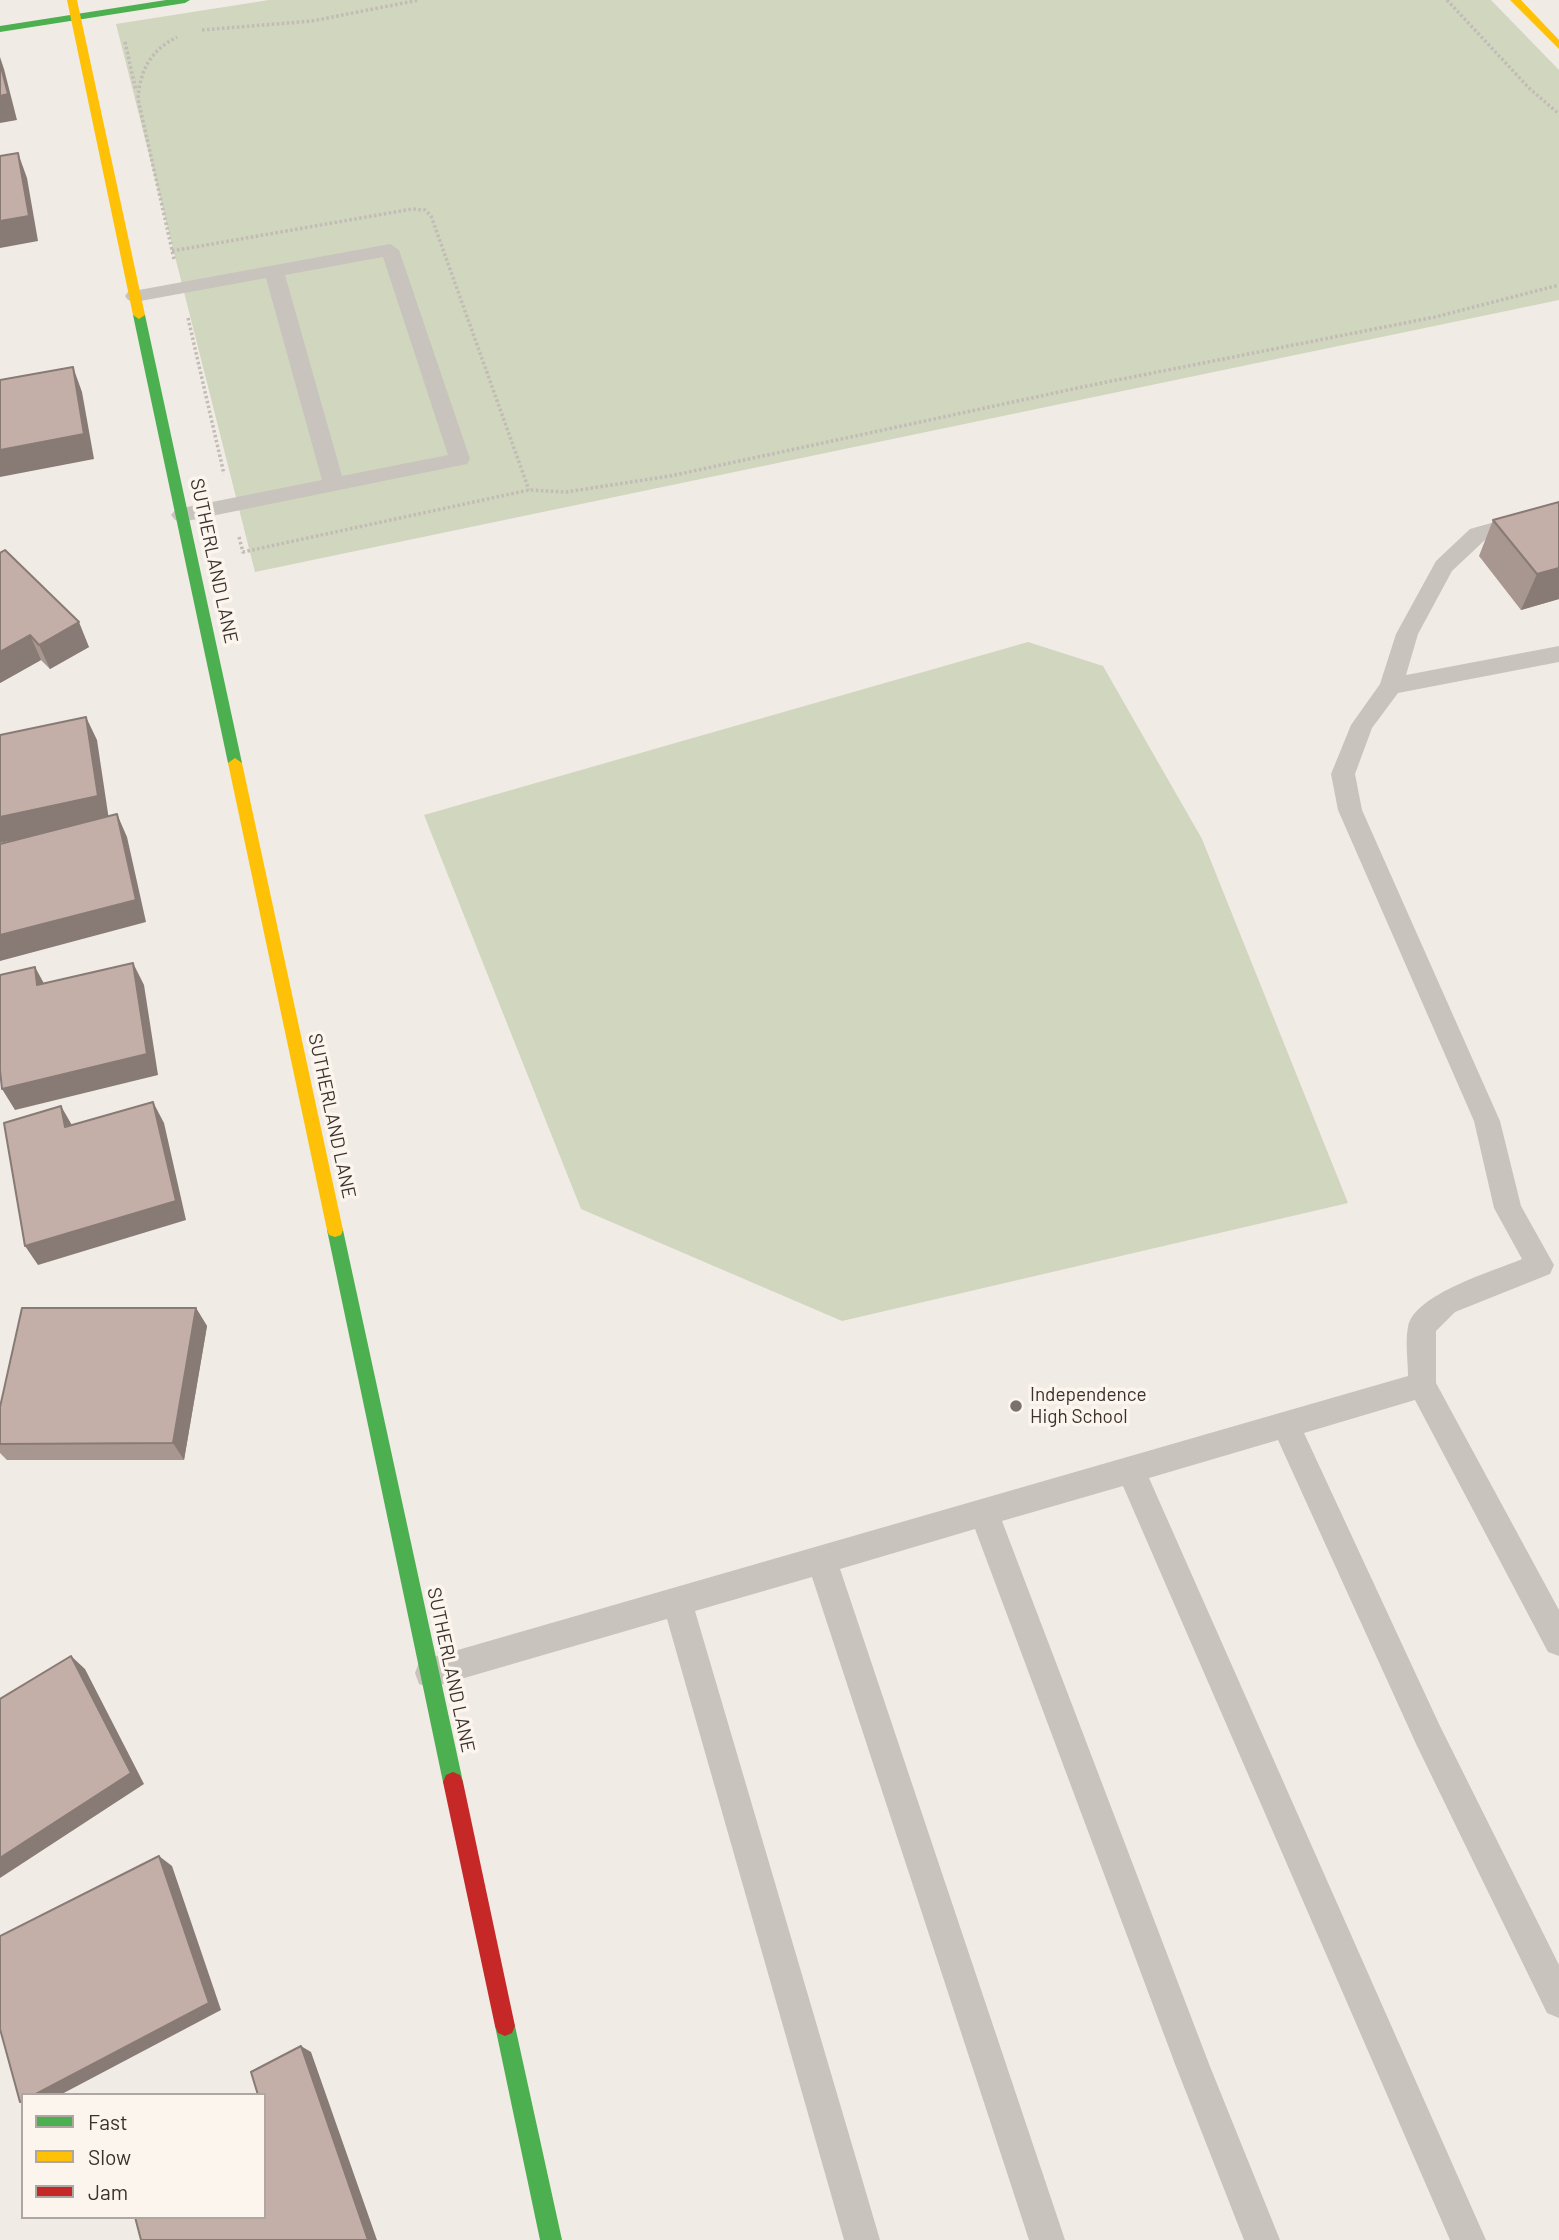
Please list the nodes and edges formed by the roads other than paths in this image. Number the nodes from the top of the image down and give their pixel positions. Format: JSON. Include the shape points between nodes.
{"nodes":[{"id":1,"x":72,"y":0,"type":"edge"},
{"id":2,"x":186,"y":0,"type":"edge"},
{"id":3,"x":1515,"y":0,"type":"edge"},
{"id":4,"x":76,"y":17,"type":"junction"},
{"id":5,"x":0,"y":29,"type":"edge"},
{"id":6,"x":1559,"y":46,"type":"edge"},
{"id":7,"x":274,"y":271,"type":"junction"},
{"id":8,"x":135,"y":296,"type":"junction"},
{"id":9,"x":334,"y":484,"type":"junction"},
{"id":10,"x":1559,"y":511,"type":"edge"},
{"id":11,"x":183,"y":515,"type":"junction"},
{"id":12,"x":1559,"y":654,"type":"edge"},
{"id":13,"x":1391,"y":686,"type":"junction"},
{"id":14,"x":1549,"y":1269,"type":"edge"},
{"id":15,"x":1422,"y":1385,"type":"junction"},
{"id":16,"x":1286,"y":1425,"type":"junction"},
{"id":17,"x":1131,"y":1471,"type":"junction"},
{"id":18,"x":984,"y":1513,"type":"junction"},
{"id":19,"x":822,"y":1560,"type":"junction"},
{"id":20,"x":677,"y":1601,"type":"junction"},
{"id":21,"x":1559,"y":1641,"type":"edge"},
{"id":22,"x":430,"y":1673,"type":"junction"},
{"id":23,"x":1559,"y":2001,"type":"edge"},
{"id":24,"x":551,"y":2240,"type":"edge"},
{"id":25,"x":862,"y":2240,"type":"edge"},
{"id":26,"x":1047,"y":2240,"type":"edge"},
{"id":27,"x":1262,"y":2240,"type":"edge"},
{"id":28,"x":1468,"y":2240,"type":"edge"}],
"edges":[{"from":1,"to":4,"type":"street","name":"SUTHERLAND LANE"},
{"from":2,"to":4,"type":"street"},
{"from":3,"to":6,"type":"street"},
{"from":4,"to":5,"type":"street"},
{"from":4,"to":8,"type":"street","name":"SUTHERLAND LANE"},
{"from":7,"to":8,"type":"lane"},
{"from":7,"to":9,"type":"lane"},
{"from":7,"to":9,"type":"lane","via":[[390,250],[460,459]]},
{"from":8,"to":11,"type":"street","name":"SUTHERLAND LANE"},
{"from":9,"to":11,"type":"lane"},
{"from":10,"to":13,"type":"lane","via":[[1478,534],[1444,566],[1407,634]]},
{"from":11,"to":22,"type":"street","name":"SUTHERLAND LANE"},
{"from":12,"to":13,"type":"lane"},
{"from":13,"to":14,"type":"lane","via":[[1362,725],[1343,774],[1350,810],[1487,1121],[1508,1208]]},
{"from":14,"to":15,"type":"lane","via":[[1445,1303],[1422,1326]]},
{"from":15,"to":16,"type":"lane"},
{"from":15,"to":21,"type":"lane"},
{"from":16,"to":17,"type":"lane"},
{"from":16,"to":23,"type":"lane","via":[[1427,1735]]},
{"from":17,"to":18,"type":"lane"},
{"from":17,"to":28,"type":"lane"},
{"from":18,"to":19,"type":"lane"},
{"from":18,"to":27,"type":"lane"},
{"from":19,"to":20,"type":"lane"},
{"from":19,"to":26,"type":"lane"},
{"from":20,"to":22,"type":"lane"},
{"from":20,"to":25,"type":"lane"},
{"from":22,"to":24,"type":"street","name":"SUTHERLAND LANE"}]}
